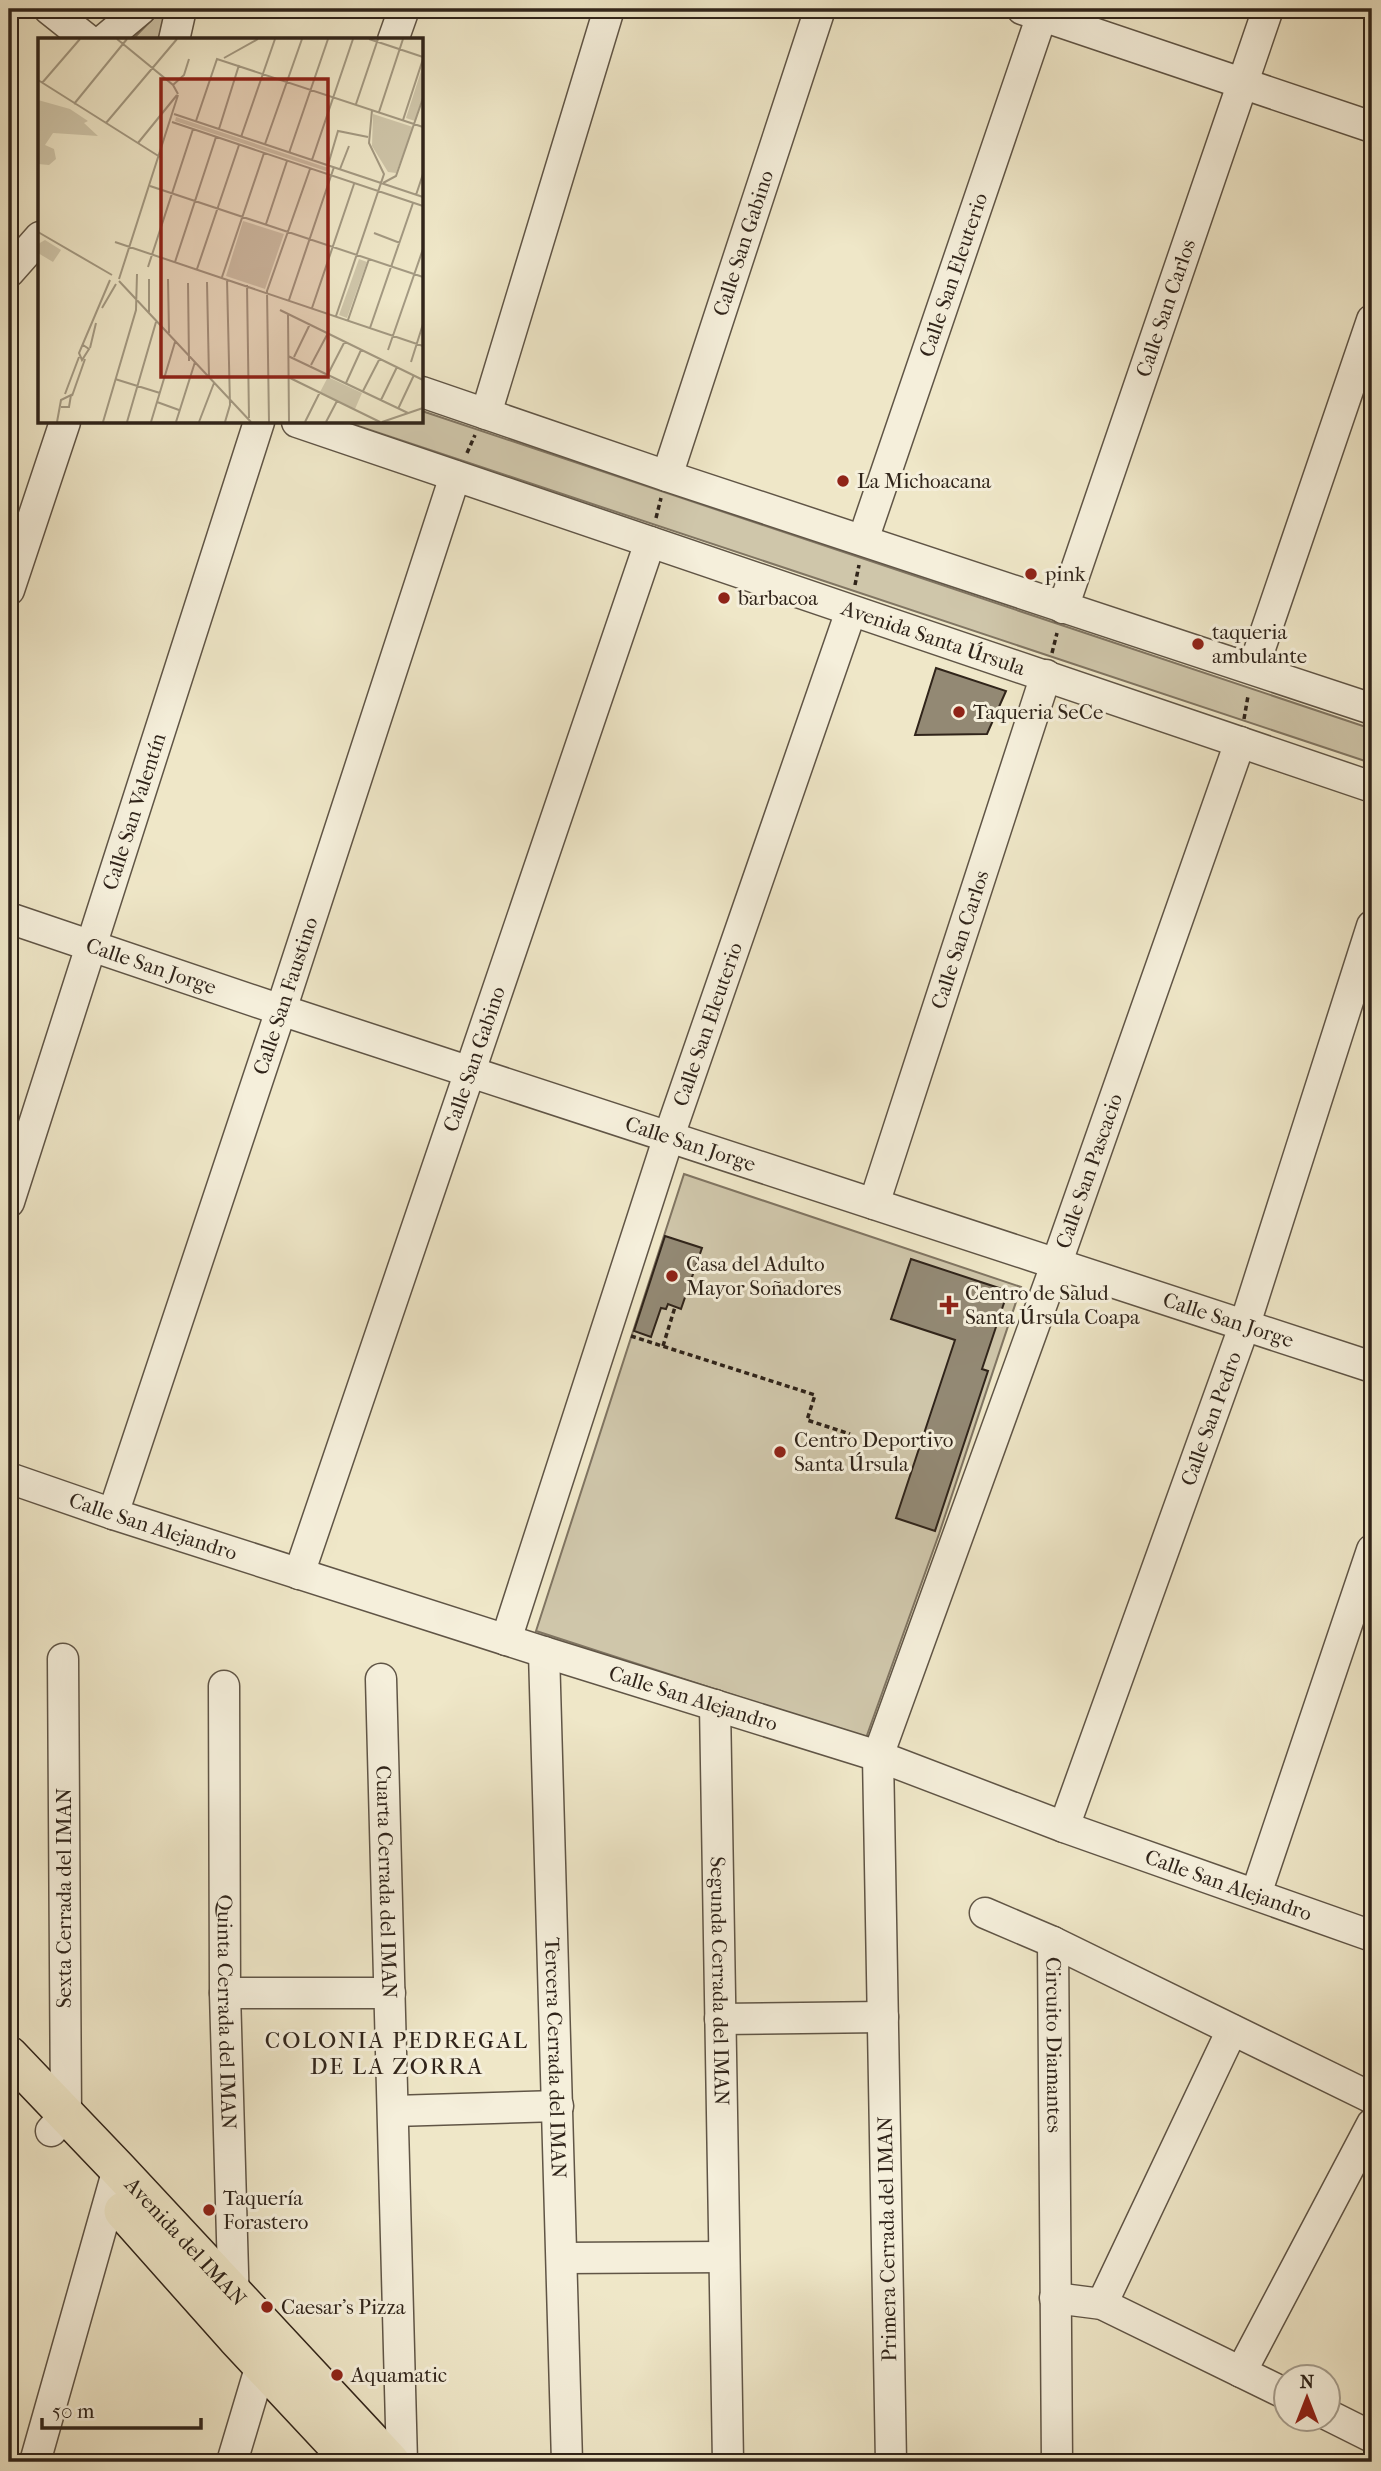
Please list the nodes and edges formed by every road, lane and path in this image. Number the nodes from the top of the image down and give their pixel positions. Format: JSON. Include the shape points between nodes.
{"nodes":[{"id":1,"x":49,"y":9,"type":"edge"},
{"id":2,"x":141,"y":9,"type":"edge"},
{"id":3,"x":181,"y":9,"type":"edge"},
{"id":4,"x":404,"y":9,"type":"edge"},
{"id":5,"x":609,"y":9,"type":"edge"},
{"id":6,"x":820,"y":9,"type":"edge"},
{"id":7,"x":1268,"y":9,"type":"edge"},
{"id":8,"x":1036,"y":11,"type":"edge"},
{"id":9,"x":86,"y":38,"type":"edge"},
{"id":10,"x":106,"y":38,"type":"edge"},
{"id":11,"x":174,"y":38,"type":"edge"},
{"id":12,"x":394,"y":38,"type":"edge"},
{"id":13,"x":1243,"y":85,"type":"junction"},
{"id":14,"x":1372,"y":127,"type":"edge"},
{"id":15,"x":38,"y":239,"type":"edge"},
{"id":16,"x":9,"y":272,"type":"edge"},
{"id":17,"x":1372,"y":320,"type":"edge"},
{"id":18,"x":424,"y":393,"type":"edge"},
{"id":19,"x":486,"y":414,"type":"junction"},
{"id":20,"x":64,"y":424,"type":"edge"},
{"id":21,"x":258,"y":424,"type":"edge"},
{"id":22,"x":303,"y":424,"type":"edge"},
{"id":23,"x":455,"y":476,"type":"junction"},
{"id":24,"x":667,"y":476,"type":"junction"},
{"id":25,"x":863,"y":540,"type":"junction"},
{"id":26,"x":650,"y":542,"type":"junction"},
{"id":27,"x":9,"y":590,"type":"edge"},
{"id":28,"x":1063,"y":608,"type":"junction"},
{"id":29,"x":851,"y":611,"type":"junction"},
{"id":30,"x":1253,"y":669,"type":"junction"},
{"id":31,"x":1046,"y":675,"type":"junction"},
{"id":32,"x":1372,"y":709,"type":"edge"},
{"id":33,"x":1240,"y":742,"type":"junction"},
{"id":34,"x":1372,"y":786,"type":"edge"},
{"id":35,"x":9,"y":918,"type":"edge"},
{"id":36,"x":1372,"y":926,"type":"edge"},
{"id":37,"x":92,"y":946,"type":"junction"},
{"id":38,"x":281,"y":1010,"type":"junction"},
{"id":39,"x":471,"y":1071,"type":"junction"},
{"id":40,"x":669,"y":1136,"type":"junction"},
{"id":41,"x":9,"y":1202,"type":"edge"},
{"id":42,"x":874,"y":1204,"type":"junction"},
{"id":43,"x":1056,"y":1265,"type":"junction"},
{"id":44,"x":675,"y":1307,"type":"dead end"},
{"id":45,"x":1245,"y":1324,"type":"junction"},
{"id":46,"x":631,"y":1336,"type":"dead end"},
{"id":47,"x":663,"y":1346,"type":"junction"},
{"id":48,"x":1372,"y":1367,"type":"edge"},
{"id":49,"x":850,"y":1434,"type":"dead end"},
{"id":50,"x":9,"y":1478,"type":"edge"},
{"id":51,"x":113,"y":1514,"type":"junction"},
{"id":52,"x":1372,"y":1550,"type":"edge"},
{"id":53,"x":299,"y":1574,"type":"junction"},
{"id":54,"x":506,"y":1640,"type":"junction"},
{"id":55,"x":544,"y":1652,"type":"junction"},
{"id":56,"x":63,"y":1659,"type":"dead end"},
{"id":57,"x":381,"y":1679,"type":"dead end"},
{"id":58,"x":224,"y":1686,"type":"dead end"},
{"id":59,"x":715,"y":1706,"type":"junction"},
{"id":60,"x":878,"y":1756,"type":"junction"},
{"id":61,"x":1064,"y":1827,"type":"junction"},
{"id":62,"x":1256,"y":1894,"type":"junction"},
{"id":63,"x":985,"y":1913,"type":"dead end"},
{"id":64,"x":1372,"y":1936,"type":"edge"},
{"id":65,"x":1053,"y":1942,"type":"junction"},
{"id":66,"x":225,"y":1993,"type":"junction"},
{"id":67,"x":390,"y":1993,"type":"junction"},
{"id":68,"x":883,"y":2017,"type":"junction"},
{"id":69,"x":720,"y":2019,"type":"junction"},
{"id":70,"x":1232,"y":2030,"type":"junction"},
{"id":71,"x":9,"y":2055,"type":"edge"},
{"id":72,"x":9,"y":2086,"type":"edge"},
{"id":73,"x":1372,"y":2098,"type":"edge"},
{"id":74,"x":558,"y":2106,"type":"junction"},
{"id":75,"x":394,"y":2111,"type":"junction"},
{"id":76,"x":58,"y":2123,"type":"junction"},
{"id":77,"x":1372,"y":2124,"type":"edge"},
{"id":78,"x":114,"y":2183,"type":"junction"},
{"id":79,"x":724,"y":2257,"type":"junction"},
{"id":80,"x":562,"y":2258,"type":"junction"},
{"id":81,"x":234,"y":2295,"type":"junction"},
{"id":82,"x":1055,"y":2298,"type":"junction"},
{"id":83,"x":1102,"y":2304,"type":"junction"},
{"id":84,"x":236,"y":2339,"type":"junction"},
{"id":85,"x":270,"y":2355,"type":"junction"},
{"id":86,"x":1241,"y":2372,"type":"junction"},
{"id":87,"x":1272,"y":2387,"type":"edge"},
{"id":88,"x":1342,"y":2422,"type":"edge"},
{"id":89,"x":1372,"y":2437,"type":"edge"},
{"id":90,"x":35,"y":2462,"type":"edge"},
{"id":91,"x":232,"y":2462,"type":"edge"},
{"id":92,"x":352,"y":2462,"type":"edge"},
{"id":93,"x":391,"y":2462,"type":"edge"},
{"id":94,"x":402,"y":2462,"type":"edge"},
{"id":95,"x":567,"y":2462,"type":"edge"},
{"id":96,"x":728,"y":2462,"type":"edge"},
{"id":97,"x":891,"y":2462,"type":"edge"},
{"id":98,"x":1057,"y":2462,"type":"edge"}],
"edges":[{"from":1,"to":9,"type":"street"},
{"from":2,"to":10,"type":"street"},
{"from":3,"to":11,"type":"street"},
{"from":4,"to":12,"type":"street"},
{"from":5,"to":19,"type":"street"},
{"from":6,"to":24,"type":"street","name":"Calle San Gabino"},
{"from":7,"to":13,"type":"street","name":"Calle San Carlos"},
{"from":8,"to":13,"type":"street"},
{"from":8,"to":25,"type":"street","name":"Calle San Eleuterio"},
{"from":13,"to":14,"type":"street"},
{"from":13,"to":28,"type":"street","name":"Calle San Carlos"},
{"from":15,"to":16,"type":"street"},
{"from":17,"to":30,"type":"street"},
{"from":18,"to":19,"type":"street"},
{"from":19,"to":23,"type":"path"},
{"from":19,"to":24,"type":"street"},
{"from":20,"to":27,"type":"street"},
{"from":21,"to":37,"type":"street","name":"Calle San Valentín"},
{"from":22,"to":23,"type":"street","name":"Avenida Santa Úrsula"},
{"from":23,"to":26,"type":"street","name":"Avenida Santa Úrsula"},
{"from":23,"to":38,"type":"street","name":"Calle San Faustino"},
{"from":24,"to":25,"type":"street"},
{"from":24,"to":26,"type":"path"},
{"from":25,"to":28,"type":"street"},
{"from":25,"to":29,"type":"path"},
{"from":26,"to":29,"type":"street","name":"Avenida Santa Úrsula"},
{"from":26,"to":39,"type":"street","name":"Calle San Gabino"},
{"from":28,"to":30,"type":"street"},
{"from":28,"to":31,"type":"path"},
{"from":29,"to":31,"type":"street","name":"Avenida Santa Úrsula"},
{"from":29,"to":40,"type":"street","name":"Calle San Eleuterio"},
{"from":30,"to":32,"type":"street"},
{"from":30,"to":33,"type":"path"},
{"from":31,"to":33,"type":"street","name":"Avenida Santa Úrsula"},
{"from":31,"to":42,"type":"street","name":"Calle San Carlos"},
{"from":33,"to":34,"type":"street","name":"Avenida Santa Úrsula"},
{"from":33,"to":43,"type":"street","name":"Calle San Pascacio"},
{"from":35,"to":37,"type":"street","name":"Calle San Jorge"},
{"from":36,"to":45,"type":"street","name":"Calle San Pedro"},
{"from":37,"to":38,"type":"street","name":"Calle San Jorge"},
{"from":37,"to":41,"type":"street","name":"Calle San Valentín"},
{"from":38,"to":39,"type":"street","name":"Calle San Jorge"},
{"from":38,"to":51,"type":"street","name":"Calle San Faustino"},
{"from":39,"to":40,"type":"street","name":"Calle San Jorge"},
{"from":39,"to":53,"type":"street","name":"Calle San Gabino"},
{"from":40,"to":42,"type":"street","name":"Calle San Jorge"},
{"from":40,"to":54,"type":"street","name":"Calle San Eleuterio"},
{"from":42,"to":43,"type":"street","name":"Calle San Jorge"},
{"from":43,"to":45,"type":"street","name":"Calle San Jorge"},
{"from":43,"to":60,"type":"street","name":"Calle San Pascacio"},
{"from":44,"to":47,"type":"path"},
{"from":45,"to":48,"type":"street","name":"Calle San Jorge"},
{"from":45,"to":61,"type":"street","name":"Calle San Pedro"},
{"from":46,"to":47,"type":"path"},
{"from":47,"to":49,"type":"path","via":[[815,1395],[807,1420]]},
{"from":50,"to":51,"type":"street","name":"Calle San Alejandro"},
{"from":51,"to":53,"type":"street","name":"Calle San Alejandro"},
{"from":52,"to":62,"type":"street"},
{"from":53,"to":54,"type":"street","name":"Calle San Alejandro"},
{"from":54,"to":55,"type":"street","name":"Calle San Alejandro"},
{"from":55,"to":59,"type":"street","name":"Calle San Alejandro"},
{"from":55,"to":74,"type":"street","name":"Tercera Cerrada del IMAN"},
{"from":56,"to":76,"type":"street","name":"Sexta Cerrada del IMAN"},
{"from":57,"to":67,"type":"street","name":"Cuarta Cerrada del IMAN"},
{"from":58,"to":66,"type":"street","name":"Quinta Cerrada del IMAN"},
{"from":59,"to":60,"type":"street","name":"Calle San Alejandro"},
{"from":59,"to":69,"type":"street","name":"Segunda Cerrada del IMAN"},
{"from":60,"to":61,"type":"street","name":"Calle San Alejandro"},
{"from":60,"to":68,"type":"street","name":"Primera Cerrada del IMAN"},
{"from":61,"to":62,"type":"street","name":"Calle San Alejandro"},
{"from":62,"to":64,"type":"street","name":"Calle San Alejandro"},
{"from":63,"to":65,"type":"street"},
{"from":65,"to":70,"type":"street","name":"Circuito Diamantes"},
{"from":65,"to":82,"type":"street","name":"Circuito Diamantes"},
{"from":66,"to":67,"type":"street"},
{"from":66,"to":81,"type":"street","name":"Quinta Cerrada del IMAN"},
{"from":67,"to":75,"type":"street","name":"Cuarta Cerrada del IMAN"},
{"from":68,"to":69,"type":"street"},
{"from":68,"to":97,"type":"street","name":"Primera Cerrada del IMAN"},
{"from":69,"to":79,"type":"street","name":"Segunda Cerrada del IMAN"},
{"from":70,"to":73,"type":"street","name":"Circuito Diamantes"},
{"from":70,"to":83,"type":"street"},
{"from":71,"to":76,"type":"main road","name":"Avenida del IMAN"},
{"from":72,"to":76,"type":"main road","name":"Avenida del IMAN"},
{"from":74,"to":75,"type":"street"},
{"from":74,"to":80,"type":"street","name":"Tercera Cerrada del IMAN"},
{"from":75,"to":94,"type":"street","name":"Cuarta Cerrada del IMAN"},
{"from":76,"to":78,"type":"main road","name":"Avenida del IMAN"},
{"from":77,"to":86,"type":"street"},
{"from":78,"to":81,"type":"main road","name":"Avenida del IMAN"},
{"from":78,"to":84,"type":"main road","name":"Avenida del IMAN"},
{"from":78,"to":90,"type":"street"},
{"from":79,"to":80,"type":"street"},
{"from":79,"to":96,"type":"street","name":"Segunda Cerrada del IMAN"},
{"from":80,"to":95,"type":"street","name":"Tercera Cerrada del IMAN"},
{"from":81,"to":84,"type":"street","name":"Quinta Cerrada del IMAN"},
{"from":81,"to":85,"type":"main road","name":"Avenida del IMAN"},
{"from":82,"to":83,"type":"street"},
{"from":82,"to":98,"type":"street","name":"Circuito Diamantes"},
{"from":83,"to":86,"type":"street"},
{"from":84,"to":85,"type":"main road","name":"Avenida del IMAN"},
{"from":85,"to":91,"type":"street"},
{"from":85,"to":92,"type":"main road","name":"Avenida del IMAN"},
{"from":85,"to":93,"type":"main road","name":"Avenida del IMAN"},
{"from":86,"to":87,"type":"street"},
{"from":88,"to":89,"type":"street"}]}
